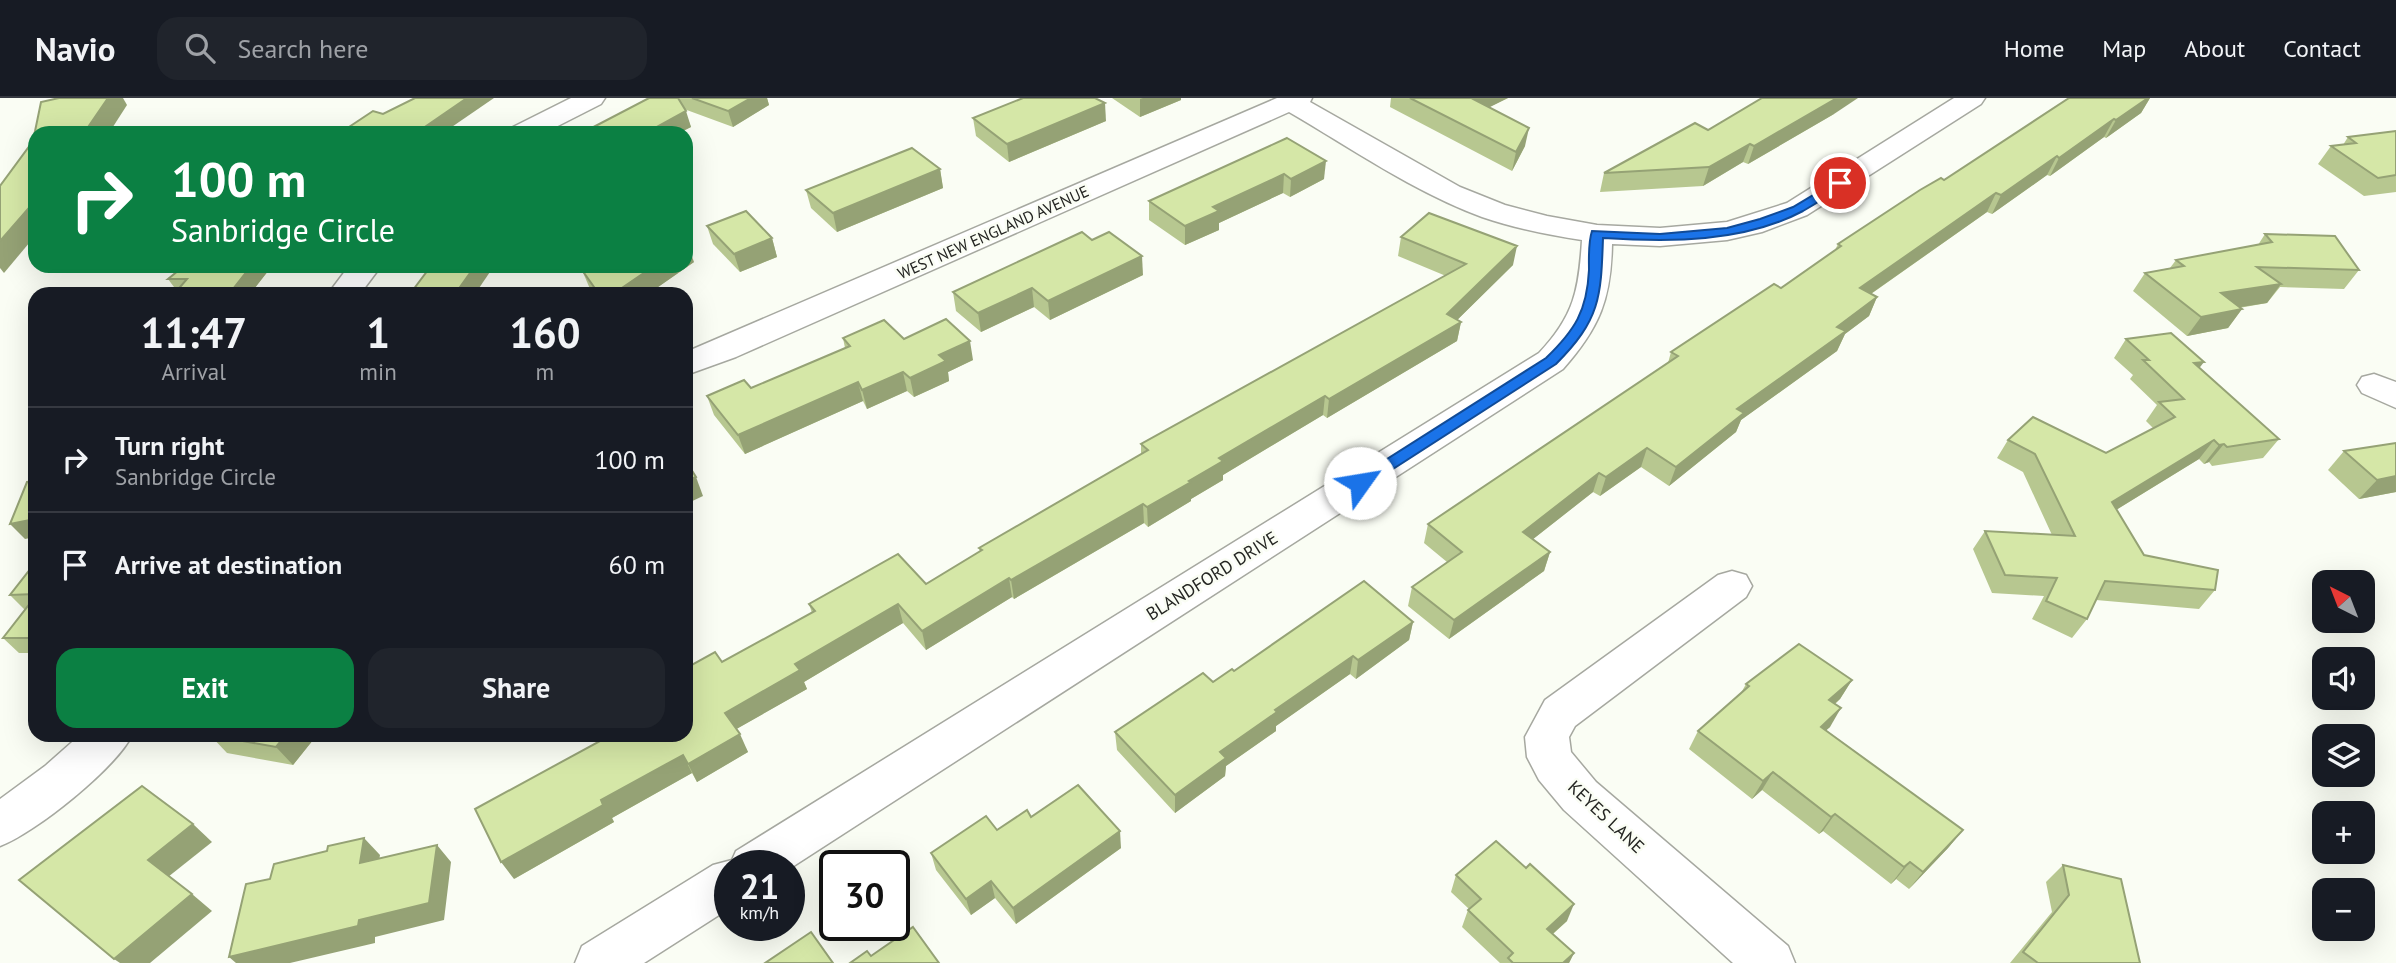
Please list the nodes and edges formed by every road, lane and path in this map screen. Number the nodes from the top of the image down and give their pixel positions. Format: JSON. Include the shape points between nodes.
{"nodes":[{"id":1,"x":592,"y":98,"type":"edge"},
{"id":2,"x":1972,"y":98,"type":"edge"},
{"id":3,"x":1294,"y":100,"type":"edge"},
{"id":4,"x":537,"y":126,"type":"edge"},
{"id":5,"x":1597,"y":234,"type":"junction"},
{"id":6,"x":693,"y":360,"type":"edge"},
{"id":7,"x":1732,"y":586,"type":"dead end"},
{"id":8,"x":102,"y":742,"type":"edge"},
{"id":9,"x":0,"y":825,"type":"edge"},
{"id":10,"x":778,"y":850,"type":"edge"},
{"id":11,"x":714,"y":891,"type":"edge"},
{"id":12,"x":600,"y":963,"type":"edge"},
{"id":13,"x":1770,"y":963,"type":"edge"}],
"edges":[{"from":1,"to":4,"type":"street"},
{"from":2,"to":5,"type":"street","via":[[1778,218],[1692,236]]},
{"from":3,"to":5,"type":"street","via":[[1450,193],[1544,225]]},
{"from":3,"to":6,"type":"street","name":"WEST NEW ENGLAND AVENUE"},
{"from":5,"to":10,"type":"street","name":"BLANDFORD DRIVE","via":[[1588,315],[1573,340],[1551,361]]},
{"from":7,"to":13,"type":"street","name":"KEYES LANE","via":[[1560,713],[1548,727],[1545,745],[1553,764],[1580,796]]},
{"from":8,"to":9,"type":"street"},
{"from":11,"to":12,"type":"street"}]}
